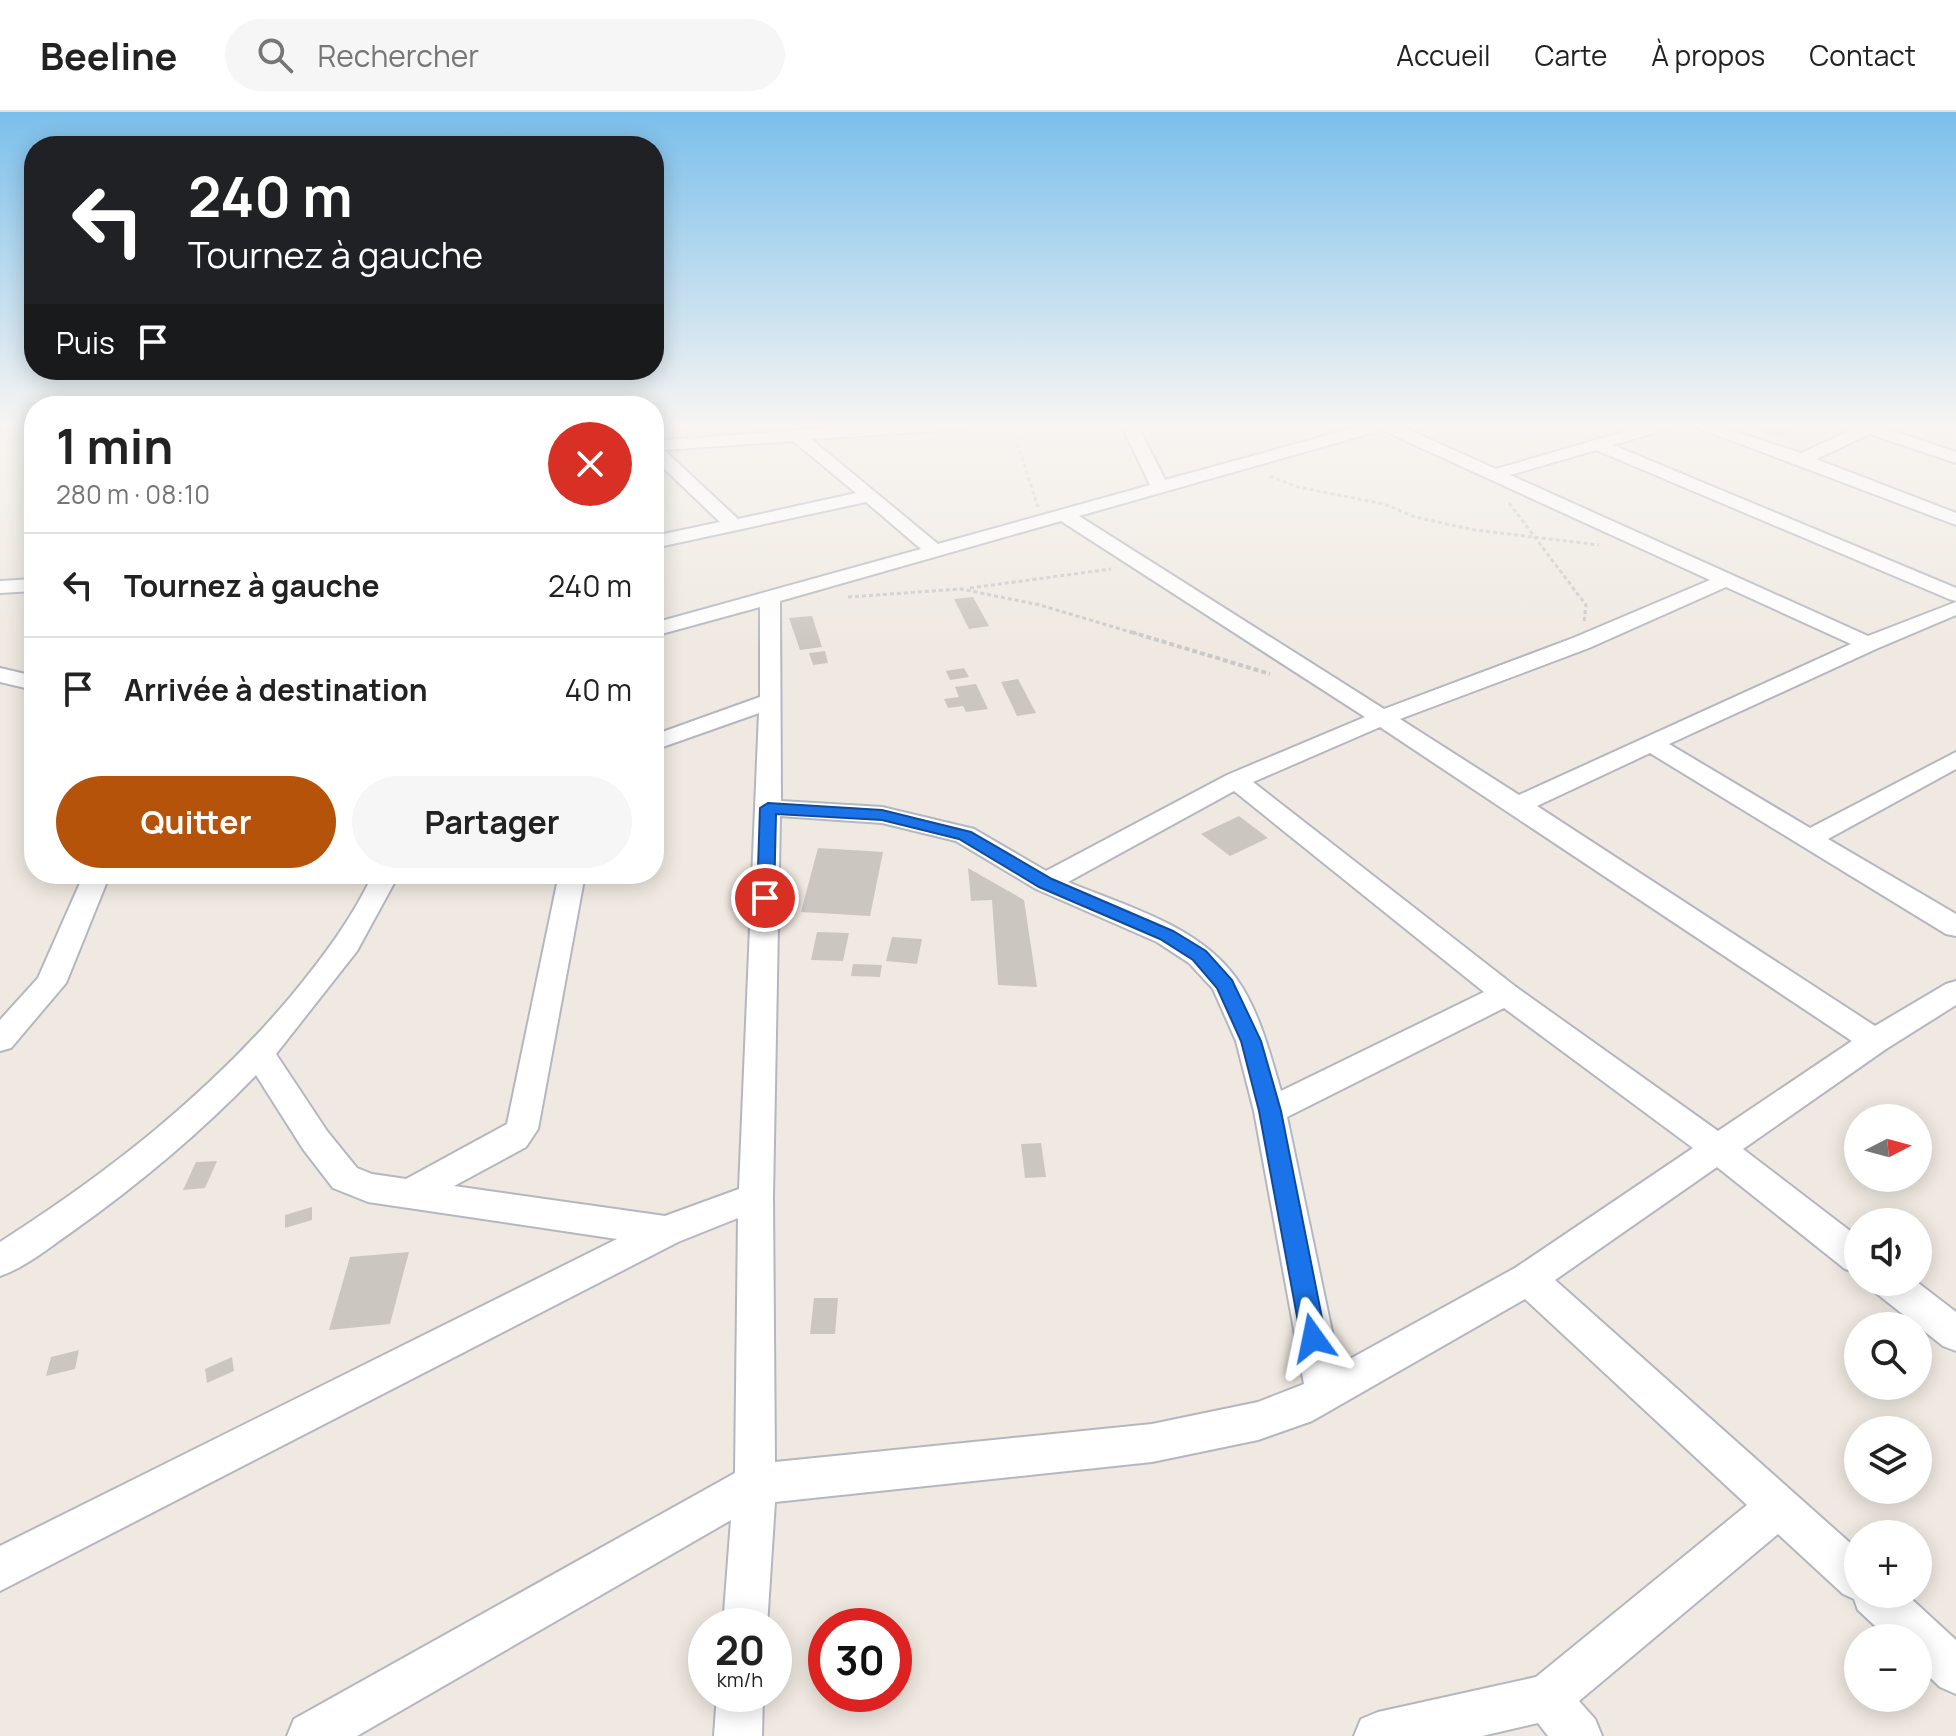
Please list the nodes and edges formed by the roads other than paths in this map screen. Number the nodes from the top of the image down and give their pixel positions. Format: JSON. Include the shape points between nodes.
{"nodes":[{"id":1,"x":708,"y":500,"type":"edge"},
{"id":2,"x":850,"y":500,"type":"edge"},
{"id":3,"x":874,"y":500,"type":"edge"},
{"id":4,"x":1114,"y":500,"type":"edge"},
{"id":5,"x":1548,"y":500,"type":"edge"},
{"id":6,"x":1729,"y":500,"type":"edge"},
{"id":7,"x":1907,"y":500,"type":"edge"},
{"id":8,"x":1052,"y":517,"type":"junction"},
{"id":9,"x":1956,"y":519,"type":"edge"},
{"id":10,"x":732,"y":523,"type":"junction"},
{"id":11,"x":664,"y":540,"type":"edge"},
{"id":12,"x":934,"y":550,"type":"junction"},
{"id":13,"x":1726,"y":580,"type":"junction"},
{"id":14,"x":24,"y":586,"type":"edge"},
{"id":15,"x":0,"y":587,"type":"edge"},
{"id":16,"x":1956,"y":595,"type":"edge"},
{"id":17,"x":770,"y":596,"type":"junction"},
{"id":18,"x":1956,"y":608,"type":"edge"},
{"id":19,"x":664,"y":627,"type":"edge"},
{"id":20,"x":1868,"y":644,"type":"junction"},
{"id":21,"x":0,"y":675,"type":"edge"},
{"id":22,"x":24,"y":681,"type":"edge"},
{"id":23,"x":771,"y":701,"type":"junction"},
{"id":24,"x":1382,"y":718,"type":"junction"},
{"id":25,"x":664,"y":739,"type":"edge"},
{"id":26,"x":1654,"y":745,"type":"junction"},
{"id":27,"x":1956,"y":759,"type":"edge"},
{"id":28,"x":1236,"y":780,"type":"junction"},
{"id":29,"x":1518,"y":805,"type":"junction"},
{"id":30,"x":768,"y":808,"type":"junction"},
{"id":31,"x":1812,"y":837,"type":"junction"},
{"id":32,"x":1046,"y":883,"type":"junction"},
{"id":33,"x":93,"y":884,"type":"edge"},
{"id":34,"x":381,"y":884,"type":"edge"},
{"id":35,"x":570,"y":884,"type":"edge"},
{"id":36,"x":1956,"y":927,"type":"edge"},
{"id":37,"x":1956,"y":991,"type":"edge"},
{"id":38,"x":1506,"y":994,"type":"junction"},
{"id":39,"x":0,"y":1040,"type":"edge"},
{"id":40,"x":1875,"y":1041,"type":"junction"},
{"id":41,"x":259,"y":1054,"type":"junction"},
{"id":42,"x":1270,"y":1111,"type":"junction"},
{"id":43,"x":1717,"y":1148,"type":"junction"},
{"id":44,"x":411,"y":1193,"type":"junction"},
{"id":45,"x":756,"y":1197,"type":"junction"},
{"id":46,"x":666,"y":1231,"type":"junction"},
{"id":47,"x":1844,"y":1247,"type":"edge"},
{"id":48,"x":0,"y":1261,"type":"edge"},
{"id":49,"x":1528,"y":1279,"type":"junction"},
{"id":50,"x":1907,"y":1296,"type":"edge"},
{"id":51,"x":1956,"y":1334,"type":"edge"},
{"id":52,"x":1325,"y":1393,"type":"junction"},
{"id":53,"x":755,"y":1484,"type":"junction"},
{"id":54,"x":1779,"y":1506,"type":"junction"},
{"id":55,"x":1844,"y":1566,"type":"edge"},
{"id":56,"x":0,"y":1569,"type":"edge"},
{"id":57,"x":746,"y":1608,"type":"edge"},
{"id":58,"x":1889,"y":1608,"type":"edge"},
{"id":59,"x":1956,"y":1671,"type":"edge"},
{"id":60,"x":1547,"y":1698,"type":"junction"},
{"id":61,"x":739,"y":1712,"type":"edge"},
{"id":62,"x":311,"y":1736,"type":"edge"},
{"id":63,"x":738,"y":1736,"type":"edge"},
{"id":64,"x":1378,"y":1736,"type":"edge"},
{"id":65,"x":1578,"y":1736,"type":"edge"}],
"edges":[{"from":1,"to":10,"type":"street"},
{"from":2,"to":10,"type":"street"},
{"from":3,"to":12,"type":"street"},
{"from":4,"to":8,"type":"street"},
{"from":5,"to":13,"type":"street"},
{"from":6,"to":16,"type":"street"},
{"from":7,"to":9,"type":"street"},
{"from":8,"to":12,"type":"street"},
{"from":8,"to":24,"type":"street","via":[[1142,565]]},
{"from":10,"to":11,"type":"street"},
{"from":12,"to":17,"type":"street"},
{"from":13,"to":20,"type":"street"},
{"from":13,"to":24,"type":"street","via":[[1581,643]]},
{"from":14,"to":15,"type":"street"},
{"from":17,"to":19,"type":"street"},
{"from":17,"to":23,"type":"street"},
{"from":18,"to":20,"type":"street"},
{"from":20,"to":26,"type":"street"},
{"from":21,"to":22,"type":"street"},
{"from":23,"to":25,"type":"street"},
{"from":23,"to":30,"type":"street"},
{"from":24,"to":28,"type":"street"},
{"from":24,"to":29,"type":"street"},
{"from":26,"to":29,"type":"street"},
{"from":26,"to":31,"type":"street"},
{"from":27,"to":31,"type":"street"},
{"from":28,"to":32,"type":"street"},
{"from":28,"to":38,"type":"street"},
{"from":29,"to":40,"type":"street"},
{"from":30,"to":32,"type":"street","via":[[882,815],[965,835]]},
{"from":30,"to":45,"type":"street"},
{"from":31,"to":36,"type":"street"},
{"from":32,"to":42,"type":"street","via":[[1167,935],[1199,956],[1225,984],[1251,1041]]},
{"from":33,"to":39,"type":"street","via":[[51,983]]},
{"from":34,"to":41,"type":"street","via":[[333,964]]},
{"from":35,"to":44,"type":"street","via":[[522,1129]]},
{"from":37,"to":40,"type":"street"},
{"from":38,"to":42,"type":"street"},
{"from":38,"to":43,"type":"street"},
{"from":40,"to":43,"type":"street"},
{"from":41,"to":44,"type":"street","via":[[345,1178],[368,1188]]},
{"from":41,"to":48,"type":"street","via":[[140,1165]]},
{"from":42,"to":52,"type":"street"},
{"from":43,"to":47,"type":"street"},
{"from":43,"to":49,"type":"street"},
{"from":44,"to":46,"type":"street"},
{"from":45,"to":46,"type":"street"},
{"from":45,"to":53,"type":"street"},
{"from":46,"to":56,"type":"street"},
{"from":49,"to":52,"type":"street"},
{"from":49,"to":54,"type":"street"},
{"from":50,"to":51,"type":"street"},
{"from":52,"to":53,"type":"street","via":[[1258,1421],[1152,1443]]},
{"from":53,"to":57,"type":"street"},
{"from":53,"to":62,"type":"street"},
{"from":54,"to":55,"type":"street"},
{"from":54,"to":60,"type":"street"},
{"from":58,"to":59,"type":"street"},
{"from":60,"to":64,"type":"street"},
{"from":60,"to":65,"type":"street"},
{"from":61,"to":63,"type":"street"}]}
